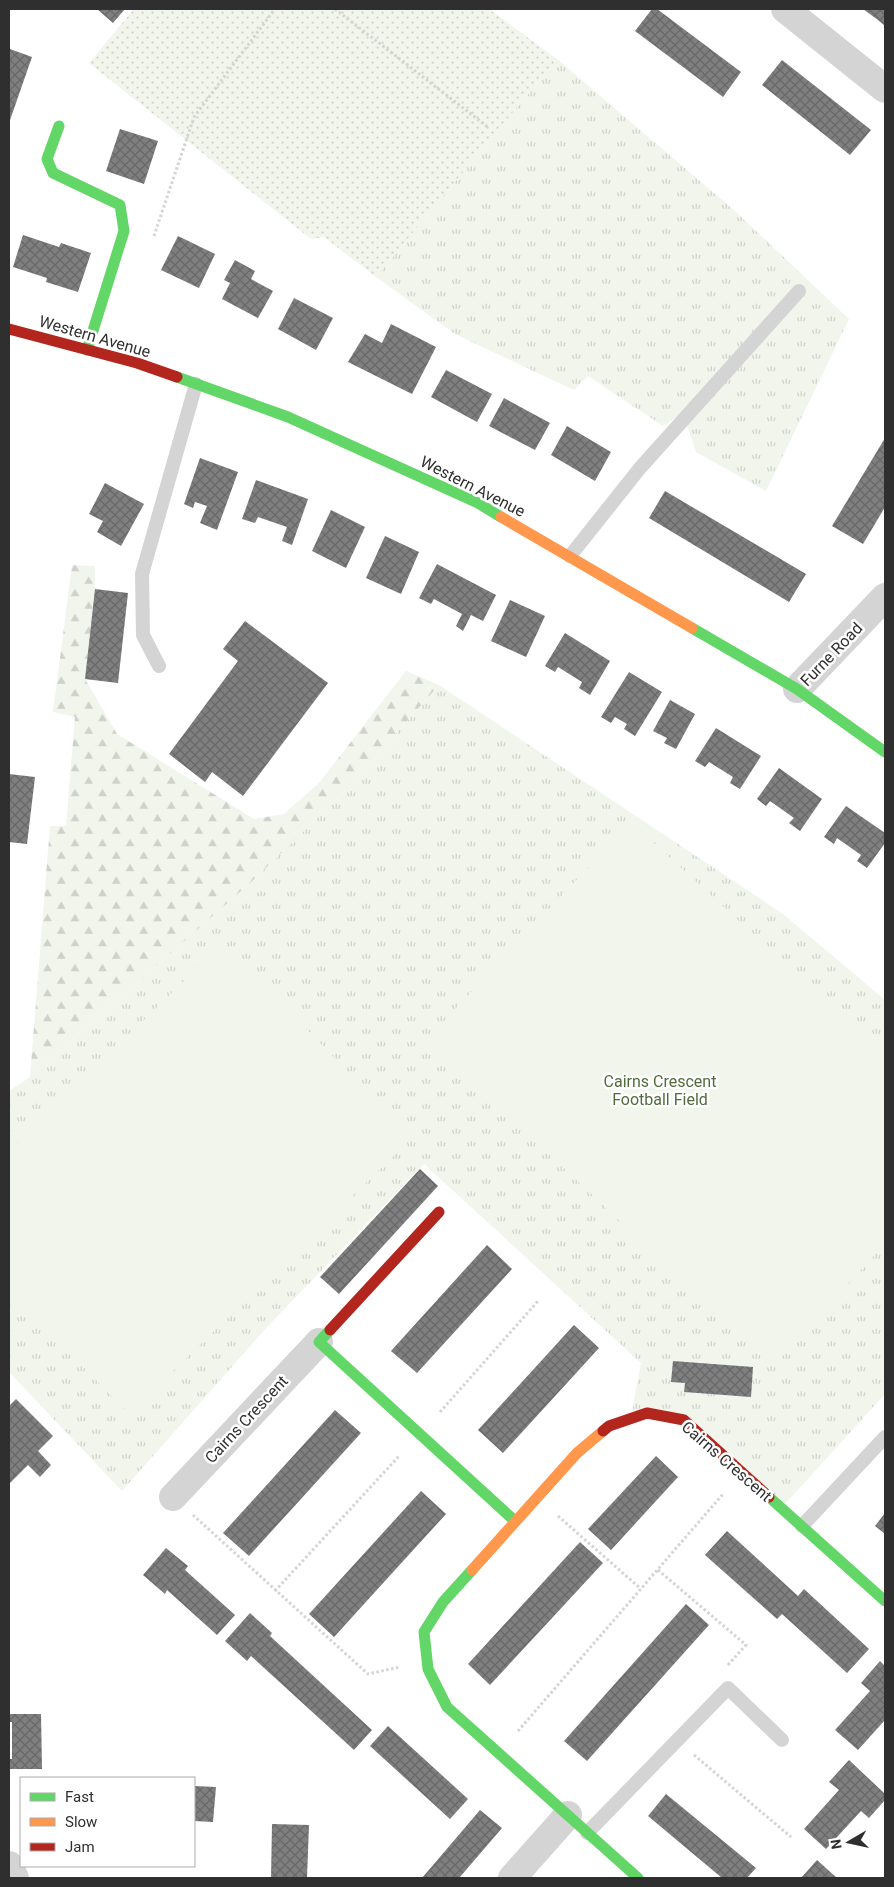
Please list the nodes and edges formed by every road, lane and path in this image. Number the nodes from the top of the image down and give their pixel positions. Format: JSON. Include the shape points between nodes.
{"nodes":[{"id":1,"x":275,"y":9,"type":"edge"},
{"id":2,"x":335,"y":9,"type":"edge"},
{"id":3,"x":785,"y":9,"type":"edge"},
{"id":4,"x":885,"y":89,"type":"edge"},
{"id":5,"x":59,"y":126,"type":"dead end"},
{"id":6,"x":489,"y":128,"type":"dead end"},
{"id":7,"x":154,"y":237,"type":"dead end"},
{"id":8,"x":799,"y":291,"type":"dead end"},
{"id":9,"x":9,"y":329,"type":"edge"},
{"id":10,"x":87,"y":350,"type":"junction"},
{"id":11,"x":196,"y":384,"type":"junction"},
{"id":12,"x":570,"y":556,"type":"junction"},
{"id":13,"x":885,"y":597,"type":"edge"},
{"id":14,"x":159,"y":666,"type":"dead end"},
{"id":15,"x":797,"y":690,"type":"junction"},
{"id":16,"x":885,"y":752,"type":"edge"},
{"id":17,"x":439,"y":1212,"type":"dead end"},
{"id":18,"x":320,"y":1342,"type":"junction"},
{"id":19,"x":885,"y":1437,"type":"edge"},
{"id":20,"x":742,"y":1473,"type":"junction"},
{"id":21,"x":173,"y":1497,"type":"joint"},
{"id":22,"x":537,"y":1497,"type":"junction"},
{"id":23,"x":515,"y":1521,"type":"junction"},
{"id":24,"x":802,"y":1526,"type":"junction"},
{"id":25,"x":658,"y":1570,"type":"junction"},
{"id":26,"x":640,"y":1589,"type":"junction"},
{"id":27,"x":885,"y":1601,"type":"edge"},
{"id":28,"x":427,"y":1660,"type":"junction"},
{"id":29,"x":726,"y":1667,"type":"dead end"},
{"id":30,"x":782,"y":1740,"type":"dead end"},
{"id":31,"x":688,"y":1749,"type":"dead end"},
{"id":32,"x":499,"y":1753,"type":"junction"},
{"id":33,"x":578,"y":1824,"type":"junction"},
{"id":34,"x":791,"y":1837,"type":"dead end"},
{"id":35,"x":9,"y":1865,"type":"edge"},
{"id":36,"x":15,"y":1878,"type":"edge"},
{"id":37,"x":512,"y":1878,"type":"edge"},
{"id":38,"x":638,"y":1878,"type":"edge"}],
"edges":[{"from":1,"to":7,"type":"path","via":[[194,117]]},
{"from":2,"to":6,"type":"path"},
{"from":3,"to":4,"type":"street"},
{"from":5,"to":10,"type":"street","via":[[47,159],[53,173],[120,205],[124,231]]},
{"from":8,"to":12,"type":"lane","via":[[640,468]]},
{"from":9,"to":10,"type":"street","name":"Western Avenue"},
{"from":10,"to":11,"type":"street","name":"Western Avenue"},
{"from":11,"to":12,"type":"street","name":"Western Avenue","via":[[288,417],[478,503]]},
{"from":11,"to":14,"type":"lane","via":[[142,574],[143,635]]},
{"from":12,"to":15,"type":"street","name":"Western Avenue"},
{"from":13,"to":15,"type":"street","name":"Furne Road"},
{"from":15,"to":16,"type":"street","name":"Western Avenue"},
{"from":17,"to":18,"type":"street","name":"Cairns Crescent"},
{"from":18,"to":21,"type":"street","name":"Cairns Crescent"},
{"from":18,"to":23,"type":"street"},
{"from":19,"to":24,"type":"lane"},
{"from":20,"to":22,"type":"street","name":"Cairns Crescent","via":[[684,1420],[647,1413],[609,1426],[577,1453]]},
{"from":20,"to":24,"type":"street","name":"Cairns Crescent"},
{"from":20,"to":25,"type":"path"},
{"from":21,"to":28,"type":"path","via":[[368,1674]]},
{"from":22,"to":23,"type":"street","name":"Cairns Crescent"},
{"from":22,"to":26,"type":"path"},
{"from":23,"to":28,"type":"street","name":"Cairns Crescent","via":[[443,1602],[424,1632]]},
{"from":24,"to":27,"type":"street","name":"Cairns Crescent"},
{"from":25,"to":26,"type":"path"},
{"from":25,"to":29,"type":"path","via":[[746,1645]]},
{"from":26,"to":32,"type":"path"},
{"from":28,"to":32,"type":"street","name":"Cairns Crescent","via":[[428,1669],[447,1707]]},
{"from":30,"to":33,"type":"lane","via":[[728,1688]]},
{"from":31,"to":34,"type":"path"},
{"from":32,"to":33,"type":"street","name":"Cairns Crescent"},
{"from":33,"to":37,"type":"street"},
{"from":33,"to":38,"type":"street","name":"Cairns Crescent"},
{"from":35,"to":36,"type":"street"}]}
